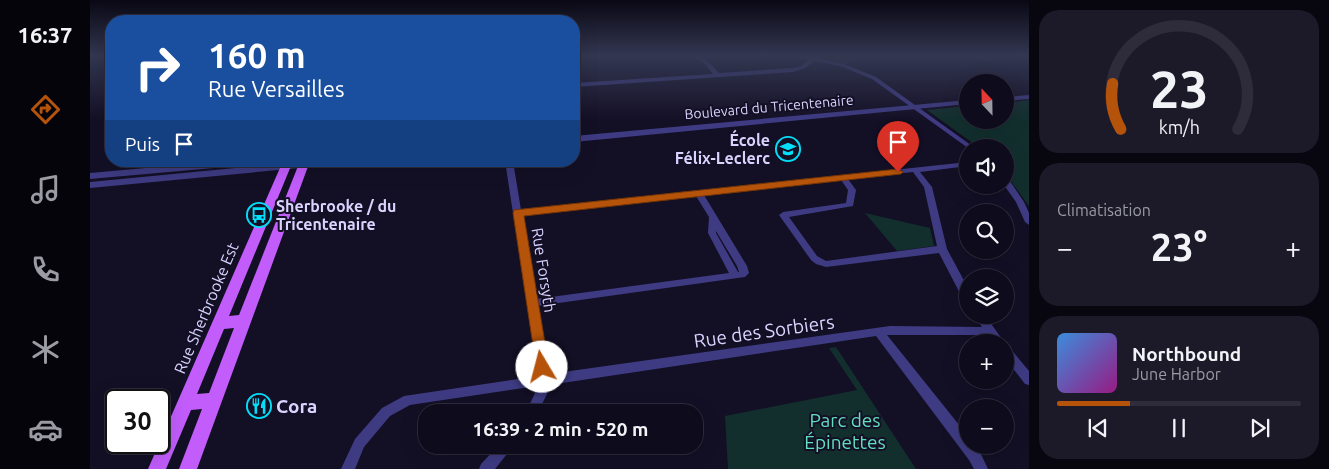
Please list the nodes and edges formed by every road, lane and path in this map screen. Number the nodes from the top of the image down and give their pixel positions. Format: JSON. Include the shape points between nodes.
{"nodes":[{"id":1,"x":691,"y":78,"type":"edge"},
{"id":2,"x":872,"y":78,"type":"edge"},
{"id":3,"x":580,"y":86,"type":"edge"},
{"id":4,"x":1014,"y":92,"type":"edge"},
{"id":5,"x":1027,"y":93,"type":"edge"},
{"id":6,"x":959,"y":97,"type":"edge"},
{"id":7,"x":1014,"y":97,"type":"edge"},
{"id":8,"x":908,"y":101,"type":"junction"},
{"id":9,"x":959,"y":103,"type":"edge"},
{"id":10,"x":916,"y":107,"type":"junction"},
{"id":11,"x":580,"y":131,"type":"edge"},
{"id":12,"x":580,"y":138,"type":"edge"},
{"id":13,"x":960,"y":139,"type":"edge"},
{"id":14,"x":959,"y":165,"type":"edge"},
{"id":15,"x":192,"y":167,"type":"edge"},
{"id":16,"x":258,"y":167,"type":"edge"},
{"id":17,"x":285,"y":167,"type":"edge"},
{"id":18,"x":303,"y":167,"type":"edge"},
{"id":19,"x":510,"y":167,"type":"edge"},
{"id":20,"x":915,"y":170,"type":"junction"},
{"id":21,"x":90,"y":176,"type":"edge"},
{"id":22,"x":843,"y":178,"type":"junction"},
{"id":23,"x":90,"y":185,"type":"edge"},
{"id":24,"x":1014,"y":193,"type":"edge"},
{"id":25,"x":699,"y":194,"type":"junction"},
{"id":26,"x":518,"y":213,"type":"junction"},
{"id":27,"x":1029,"y":222,"type":"edge"},
{"id":28,"x":942,"y":249,"type":"junction"},
{"id":29,"x":959,"y":281,"type":"edge"},
{"id":30,"x":532,"y":303,"type":"junction"},
{"id":31,"x":245,"y":321,"type":"junction"},
{"id":32,"x":219,"y":323,"type":"junction"},
{"id":33,"x":985,"y":324,"type":"edge"},
{"id":34,"x":990,"y":331,"type":"junction"},
{"id":35,"x":879,"y":332,"type":"junction"},
{"id":36,"x":992,"y":334,"type":"edge"},
{"id":37,"x":1014,"y":361,"type":"edge"},
{"id":38,"x":1029,"y":380,"type":"edge"},
{"id":39,"x":544,"y":381,"type":"junction"},
{"id":40,"x":215,"y":400,"type":"junction"},
{"id":41,"x":185,"y":404,"type":"junction"},
{"id":42,"x":536,"y":404,"type":"edge"},
{"id":43,"x":499,"y":454,"type":"edge"},
{"id":44,"x":157,"y":469,"type":"edge"},
{"id":45,"x":188,"y":469,"type":"edge"},
{"id":46,"x":348,"y":469,"type":"edge"},
{"id":47,"x":486,"y":469,"type":"edge"},
{"id":48,"x":981,"y":469,"type":"edge"}],
"edges":[{"from":1,"to":3,"type":"street"},
{"from":2,"to":8,"type":"street"},
{"from":4,"to":5,"type":"street"},
{"from":5,"to":7,"type":"street"},
{"from":6,"to":8,"type":"street","name":"Boulevard du Tricentenaire"},
{"from":8,"to":10,"type":"street"},
{"from":8,"to":11,"type":"street","name":"Boulevard du Tricentenaire"},
{"from":9,"to":10,"type":"street","name":"Boulevard du Tricentenaire"},
{"from":10,"to":12,"type":"street","name":"Boulevard du Tricentenaire"},
{"from":10,"to":13,"type":"street"},
{"from":14,"to":20,"type":"street"},
{"from":15,"to":21,"type":"street"},
{"from":16,"to":23,"type":"street"},
{"from":17,"to":32,"type":"main road","name":"Rue Sherbrooke Est"},
{"from":18,"to":31,"type":"main road"},
{"from":19,"to":26,"type":"street","name":"Rue Forsyth"},
{"from":20,"to":22,"type":"street"},
{"from":20,"to":28,"type":"street","via":[[930,192]]},
{"from":22,"to":25,"type":"street"},
{"from":22,"to":28,"type":"street","via":[[852,190],[848,205],[783,214],[816,261],[826,264]]},
{"from":24,"to":27,"type":"street"},
{"from":25,"to":26,"type":"street"},
{"from":25,"to":30,"type":"street","via":[[744,270],[742,275]]},
{"from":26,"to":30,"type":"street","name":"Rue Forsyth"},
{"from":28,"to":29,"type":"street"},
{"from":30,"to":39,"type":"street","name":"Rue Forsyth"},
{"from":31,"to":32,"type":"main road"},
{"from":31,"to":40,"type":"main road"},
{"from":32,"to":41,"type":"main road","name":"Rue Sherbrooke Est"},
{"from":33,"to":34,"type":"street"},
{"from":34,"to":35,"type":"street","name":"Rue des Sorbiers"},
{"from":34,"to":36,"type":"street"},
{"from":35,"to":39,"type":"street","name":"Rue des Sorbiers"},
{"from":35,"to":48,"type":"street","via":[[974,455]]},
{"from":37,"to":38,"type":"street"},
{"from":39,"to":42,"type":"street","name":"Rue Forsyth"},
{"from":39,"to":46,"type":"street","name":"Rue des Sorbiers","via":[[408,400],[386,412],[359,443]]},
{"from":40,"to":41,"type":"main road"},
{"from":40,"to":45,"type":"main road"},
{"from":41,"to":44,"type":"main road","name":"Rue Sherbrooke Est"},
{"from":43,"to":47,"type":"street"}]}
